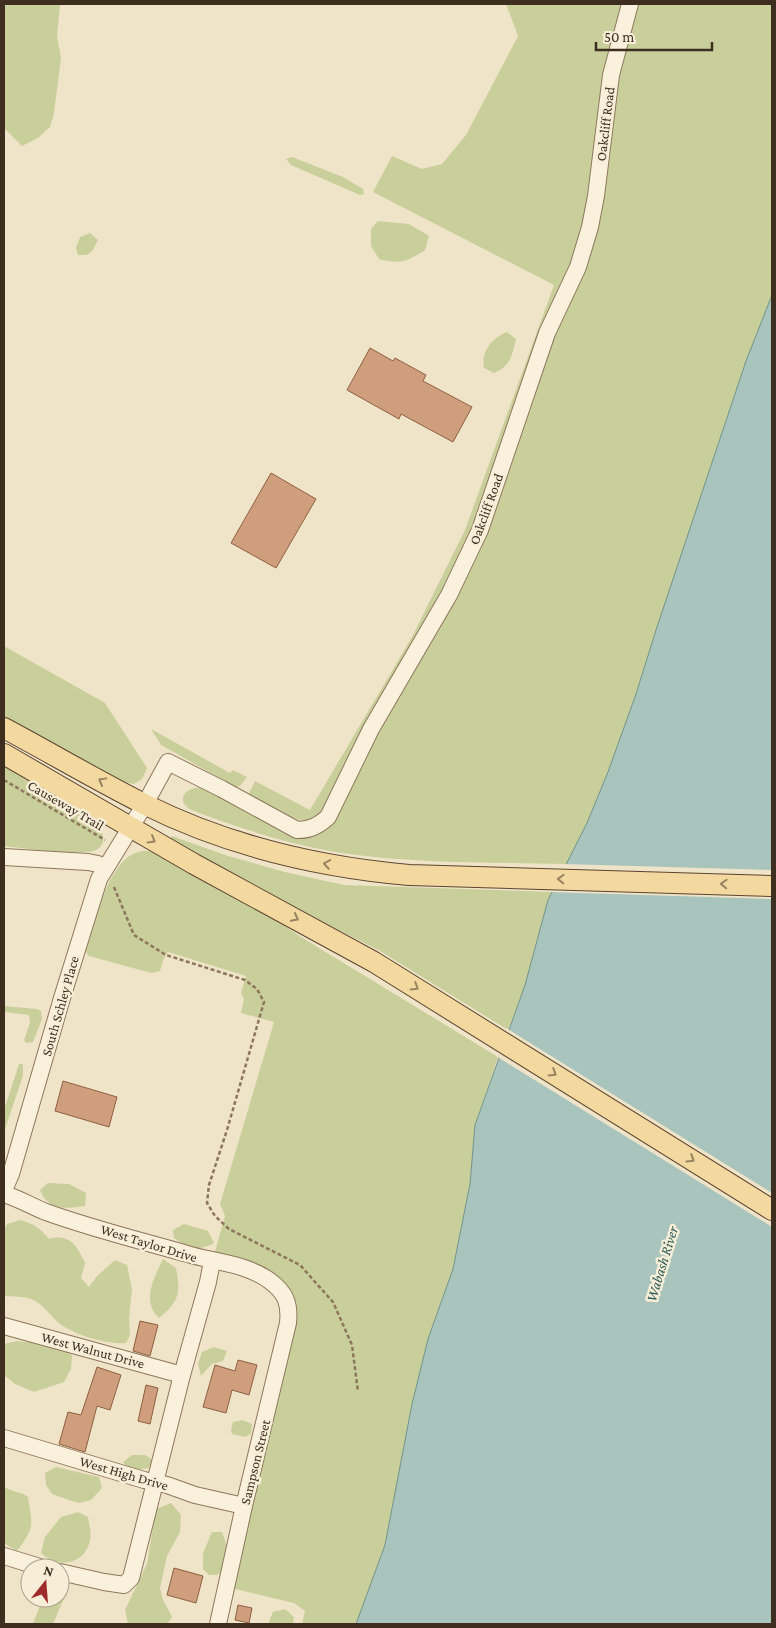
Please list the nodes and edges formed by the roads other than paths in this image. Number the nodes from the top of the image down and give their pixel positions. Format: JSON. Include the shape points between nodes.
{"nodes":[{"id":1,"x":630,"y":4,"type":"edge"},
{"id":2,"x":4,"y":728,"type":"edge"},
{"id":3,"x":4,"y":754,"type":"edge"},
{"id":4,"x":168,"y":762,"type":"joint"},
{"id":5,"x":145,"y":804,"type":"junction"},
{"id":6,"x":130,"y":828,"type":"junction"},
{"id":7,"x":4,"y":857,"type":"edge"},
{"id":8,"x":105,"y":867,"type":"junction"},
{"id":9,"x":772,"y":886,"type":"edge"},
{"id":10,"x":4,"y":1192,"type":"edge"},
{"id":11,"x":772,"y":1210,"type":"edge"},
{"id":12,"x":212,"y":1261,"type":"junction"},
{"id":13,"x":287,"y":1299,"type":"joint"},
{"id":14,"x":4,"y":1326,"type":"edge"},
{"id":15,"x":182,"y":1375,"type":"junction"},
{"id":16,"x":4,"y":1438,"type":"edge"},
{"id":17,"x":155,"y":1482,"type":"junction"},
{"id":18,"x":244,"y":1506,"type":"junction"},
{"id":19,"x":4,"y":1556,"type":"edge"},
{"id":20,"x":20,"y":1561,"type":"edge"},
{"id":21,"x":70,"y":1574,"type":"edge"},
{"id":22,"x":218,"y":1624,"type":"edge"}],
"edges":[{"from":1,"to":4,"type":"street","name":"Oakcliff Road","via":[[611,75],[596,196],[578,267],[547,333],[480,530],[449,595],[371,729],[328,817],[308,830],[297,830]]},
{"from":5,"to":2,"type":"main road","one_way":true},
{"from":3,"to":6,"type":"main road"},
{"from":4,"to":5,"type":"street","name":"South Schley Place"},
{"from":5,"to":6,"type":"street","name":"South Schley Place"},
{"from":9,"to":5,"type":"main road","one_way":true,"via":[[375,872],[286,855],[215,834]]},
{"from":6,"to":8,"type":"street","name":"South Schley Place"},
{"from":6,"to":11,"type":"main road","one_way":true,"via":[[374,962]]},
{"from":7,"to":8,"type":"street","via":[[88,862]]},
{"from":8,"to":10,"type":"street","name":"South Schley Place","via":[[89,909]]},
{"from":10,"to":12,"type":"street","name":"West Taylor Drive","via":[[44,1211]]},
{"from":12,"to":13,"type":"street","name":"West Taylor Drive","via":[[253,1271],[269,1280]]},
{"from":12,"to":15,"type":"street"},
{"from":13,"to":18,"type":"street","name":"Sampson Street","via":[[290,1310],[288,1323]]},
{"from":14,"to":15,"type":"street","name":"West Walnut Drive"},
{"from":15,"to":17,"type":"street"},
{"from":16,"to":17,"type":"street","name":"West High Drive"},
{"from":17,"to":18,"type":"street","name":"West High Drive"},
{"from":17,"to":21,"type":"street","via":[[131,1578],[124,1585]]},
{"from":18,"to":22,"type":"street","name":"Sampson Street"},
{"from":19,"to":20,"type":"street"}]}
